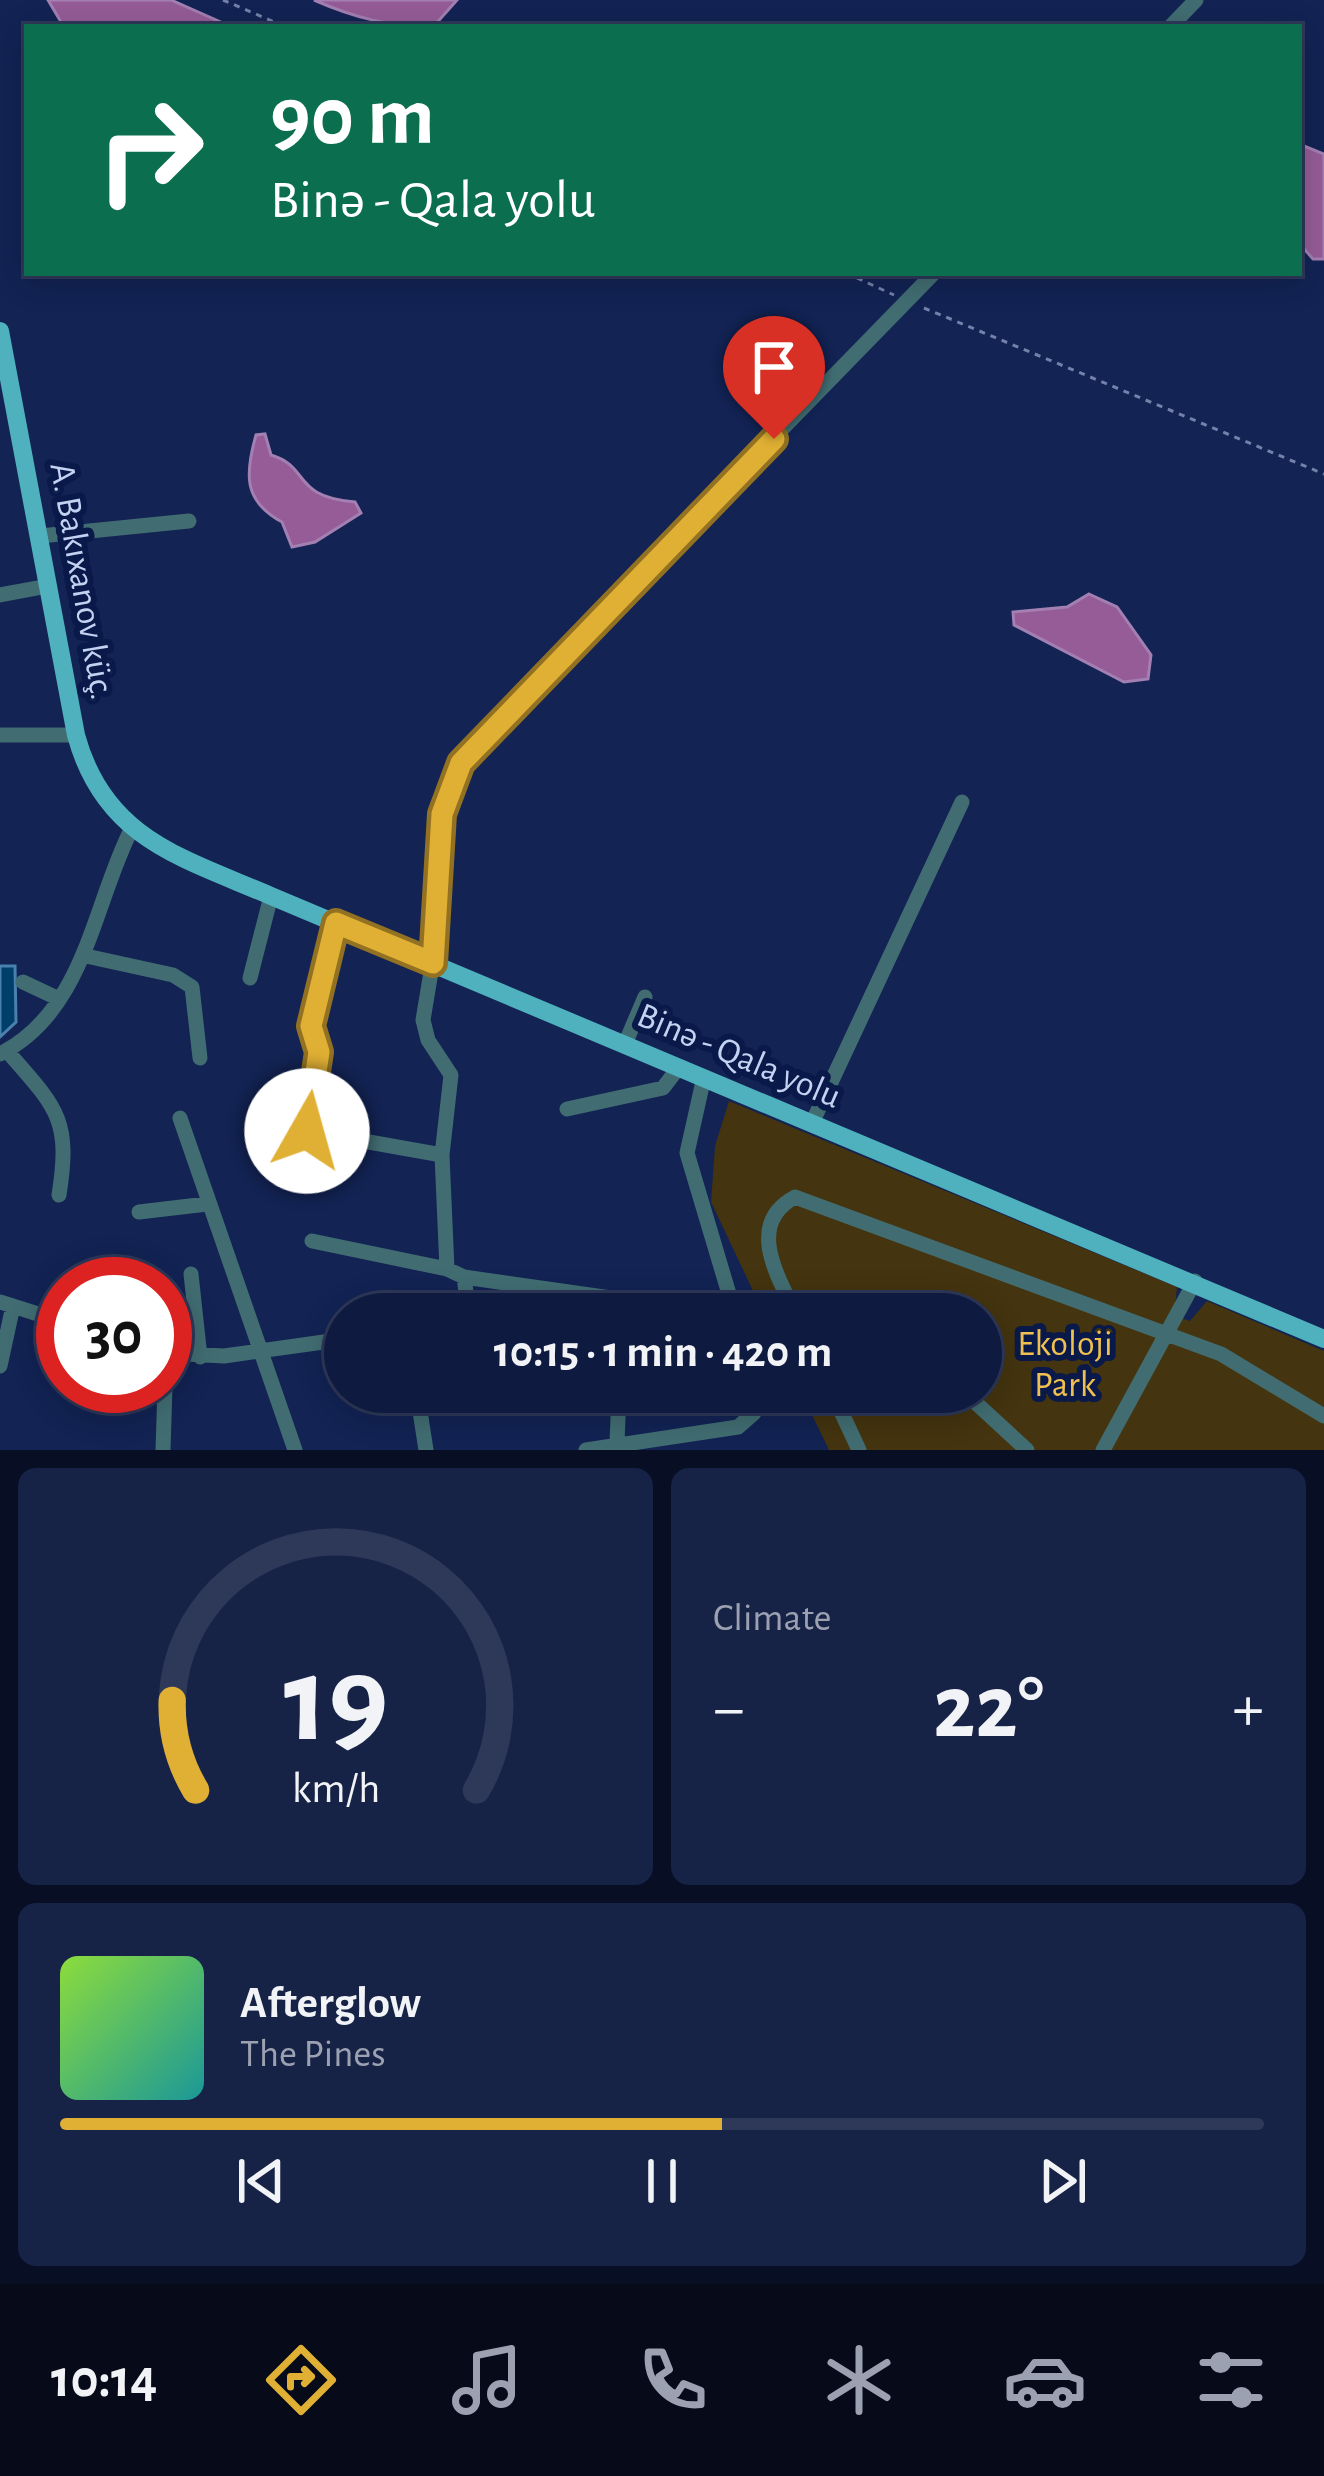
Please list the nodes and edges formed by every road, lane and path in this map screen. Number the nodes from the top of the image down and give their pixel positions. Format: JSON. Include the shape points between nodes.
{"nodes":[{"id":1,"x":223,"y":0,"type":"edge"},
{"id":2,"x":1196,"y":0,"type":"edge"},
{"id":3,"x":279,"y":24,"type":"edge"},
{"id":4,"x":1173,"y":24,"type":"edge"},
{"id":5,"x":853,"y":276,"type":"edge"},
{"id":6,"x":931,"y":276,"type":"edge"},
{"id":7,"x":908,"y":301,"type":"junction"},
{"id":8,"x":0,"y":331,"type":"edge"},
{"id":9,"x":8,"y":400,"type":"edge"},
{"id":10,"x":1324,"y":474,"type":"edge"},
{"id":11,"x":189,"y":521,"type":"dead end"},
{"id":12,"x":40,"y":536,"type":"junction"},
{"id":13,"x":48,"y":586,"type":"junction"},
{"id":14,"x":0,"y":595,"type":"edge"},
{"id":15,"x":0,"y":735,"type":"edge"},
{"id":16,"x":76,"y":735,"type":"junction"},
{"id":17,"x":962,"y":802,"type":"dead end"},
{"id":18,"x":131,"y":830,"type":"junction"},
{"id":19,"x":271,"y":896,"type":"junction"},
{"id":20,"x":336,"y":923,"type":"junction"},
{"id":21,"x":86,"y":956,"type":"junction"},
{"id":22,"x":433,"y":963,"type":"junction"},
{"id":23,"x":250,"y":978,"type":"dead end"},
{"id":24,"x":23,"y":982,"type":"dead end"},
{"id":25,"x":645,"y":997,"type":"dead end"},
{"id":26,"x":57,"y":998,"type":"junction"},
{"id":27,"x":625,"y":1044,"type":"junction"},
{"id":28,"x":3,"y":1053,"type":"edge"},
{"id":29,"x":200,"y":1058,"type":"dead end"},
{"id":30,"x":679,"y":1067,"type":"junction"},
{"id":31,"x":704,"y":1077,"type":"junction"},
{"id":32,"x":567,"y":1109,"type":"dead end"},
{"id":33,"x":180,"y":1118,"type":"dead end"},
{"id":34,"x":812,"y":1123,"type":"junction"},
{"id":35,"x":442,"y":1155,"type":"junction"},
{"id":36,"x":59,"y":1196,"type":"dead end"},
{"id":37,"x":207,"y":1204,"type":"junction"},
{"id":38,"x":140,"y":1212,"type":"dead end"},
{"id":39,"x":312,"y":1241,"type":"dead end"},
{"id":40,"x":447,"y":1268,"type":"junction"},
{"id":41,"x":464,"y":1277,"type":"junction"},
{"id":42,"x":1195,"y":1281,"type":"junction"},
{"id":43,"x":192,"y":1283,"type":"edge"},
{"id":44,"x":466,"y":1293,"type":"edge"},
{"id":45,"x":576,"y":1293,"type":"edge"},
{"id":46,"x":729,"y":1293,"type":"edge"},
{"id":47,"x":788,"y":1293,"type":"edge"},
{"id":48,"x":6,"y":1304,"type":"edge"},
{"id":49,"x":36,"y":1313,"type":"edge"},
{"id":50,"x":1170,"y":1335,"type":"junction"},
{"id":51,"x":1324,"y":1339,"type":"edge"},
{"id":52,"x":324,"y":1343,"type":"edge"},
{"id":53,"x":260,"y":1352,"type":"junction"},
{"id":54,"x":192,"y":1356,"type":"edge"},
{"id":55,"x":200,"y":1357,"type":"junction"},
{"id":56,"x":0,"y":1366,"type":"edge"},
{"id":57,"x":164,"y":1413,"type":"edge"},
{"id":58,"x":420,"y":1413,"type":"edge"},
{"id":59,"x":618,"y":1413,"type":"edge"},
{"id":60,"x":754,"y":1413,"type":"edge"},
{"id":61,"x":842,"y":1413,"type":"edge"},
{"id":62,"x":987,"y":1413,"type":"edge"},
{"id":63,"x":1324,"y":1416,"type":"edge"},
{"id":64,"x":617,"y":1442,"type":"junction"},
{"id":65,"x":163,"y":1450,"type":"edge"},
{"id":66,"x":296,"y":1450,"type":"edge"},
{"id":67,"x":426,"y":1450,"type":"edge"},
{"id":68,"x":586,"y":1450,"type":"edge"},
{"id":69,"x":859,"y":1450,"type":"edge"},
{"id":70,"x":1028,"y":1450,"type":"edge"},
{"id":71,"x":1103,"y":1450,"type":"edge"}],
"edges":[{"from":1,"to":3,"type":"path"},
{"from":2,"to":4,"type":"street"},
{"from":5,"to":7,"type":"path"},
{"from":6,"to":7,"type":"street"},
{"from":7,"to":10,"type":"path"},
{"from":7,"to":22,"type":"street","via":[[461,763],[442,814]]},
{"from":8,"to":9,"type":"main road","name":"A. Bakıxanov küç."},
{"from":9,"to":12,"type":"main road","name":"A. Bakıxanov küç."},
{"from":11,"to":12,"type":"street"},
{"from":12,"to":13,"type":"main road","name":"A. Bakıxanov küç."},
{"from":13,"to":14,"type":"street"},
{"from":13,"to":16,"type":"main road","name":"A. Bakıxanov küç."},
{"from":15,"to":16,"type":"street"},
{"from":16,"to":18,"type":"main road","name":"A. Bakıxanov küç.","via":[[102,794]]},
{"from":17,"to":34,"type":"street"},
{"from":18,"to":19,"type":"main road","name":"Binə - Qala yolu"},
{"from":18,"to":21,"type":"street"},
{"from":19,"to":20,"type":"main road","name":"Binə - Qala yolu"},
{"from":19,"to":23,"type":"street"},
{"from":20,"to":22,"type":"main road","name":"Binə - Qala yolu"},
{"from":20,"to":35,"type":"street","via":[[311,1026],[319,1052],[307,1131]]},
{"from":21,"to":26,"type":"street"},
{"from":21,"to":29,"type":"street","via":[[192,986]]},
{"from":22,"to":27,"type":"main road","name":"Binə - Qala yolu"},
{"from":22,"to":35,"type":"street","via":[[423,1029],[451,1075]]},
{"from":24,"to":26,"type":"street"},
{"from":25,"to":27,"type":"street"},
{"from":26,"to":28,"type":"street"},
{"from":27,"to":30,"type":"main road","name":"Binə - Qala yolu"},
{"from":28,"to":36,"type":"street","via":[[63,1126]]},
{"from":30,"to":31,"type":"main road","name":"Binə - Qala yolu"},
{"from":30,"to":32,"type":"street","via":[[663,1088]]},
{"from":31,"to":34,"type":"main road","name":"Binə - Qala yolu"},
{"from":31,"to":46,"type":"street","via":[[687,1153]]},
{"from":33,"to":37,"type":"street"},
{"from":34,"to":42,"type":"main road","name":"Binə - Qala yolu"},
{"from":35,"to":40,"type":"street"},
{"from":37,"to":38,"type":"street"},
{"from":37,"to":53,"type":"street"},
{"from":39,"to":40,"type":"street"},
{"from":40,"to":41,"type":"street"},
{"from":41,"to":44,"type":"street"},
{"from":41,"to":45,"type":"street"},
{"from":42,"to":50,"type":"street"},
{"from":42,"to":51,"type":"main road","name":"Binə - Qala yolu"},
{"from":43,"to":55,"type":"street"},
{"from":47,"to":50,"type":"street","via":[[768,1243],[769,1223],[794,1197]]},
{"from":48,"to":49,"type":"street"},
{"from":48,"to":56,"type":"street"},
{"from":50,"to":63,"type":"street","via":[[1221,1354]]},
{"from":50,"to":71,"type":"street"},
{"from":52,"to":53,"type":"street"},
{"from":53,"to":55,"type":"street"},
{"from":53,"to":66,"type":"street"},
{"from":54,"to":55,"type":"street"},
{"from":57,"to":65,"type":"street"},
{"from":58,"to":67,"type":"street"},
{"from":59,"to":64,"type":"street"},
{"from":60,"to":64,"type":"street","via":[[739,1427]]},
{"from":61,"to":69,"type":"street"},
{"from":62,"to":70,"type":"street"},
{"from":64,"to":68,"type":"street"}]}
